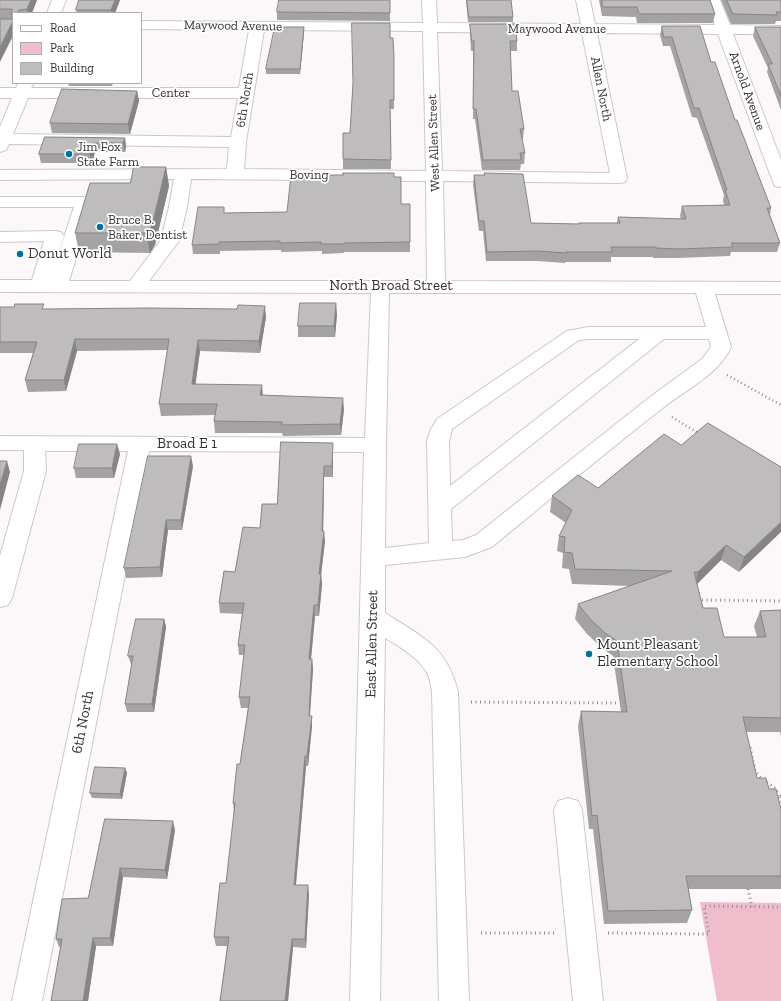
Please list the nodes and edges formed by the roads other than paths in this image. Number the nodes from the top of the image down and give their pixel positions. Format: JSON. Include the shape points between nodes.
{"nodes":[{"id":1,"x":59,"y":0,"type":"edge"},
{"id":2,"x":429,"y":0,"type":"edge"},
{"id":3,"x":583,"y":0,"type":"edge"},
{"id":4,"x":713,"y":0,"type":"edge"},
{"id":5,"x":54,"y":12,"type":"edge"},
{"id":6,"x":142,"y":26,"type":"edge"},
{"id":7,"x":257,"y":27,"type":"junction"},
{"id":8,"x":430,"y":28,"type":"junction"},
{"id":9,"x":589,"y":28,"type":"junction"},
{"id":10,"x":781,"y":30,"type":"edge"},
{"id":11,"x":724,"y":31,"type":"junction"},
{"id":12,"x":24,"y":88,"type":"edge"},
{"id":13,"x":0,"y":92,"type":"edge"},
{"id":14,"x":246,"y":94,"type":"junction"},
{"id":15,"x":238,"y":142,"type":"junction"},
{"id":16,"x":1,"y":143,"type":"edge"},
{"id":17,"x":183,"y":174,"type":"junction"},
{"id":18,"x":235,"y":174,"type":"junction"},
{"id":19,"x":0,"y":175,"type":"edge"},
{"id":20,"x":435,"y":176,"type":"junction"},
{"id":21,"x":619,"y":178,"type":"joint"},
{"id":22,"x":781,"y":182,"type":"edge"},
{"id":23,"x":0,"y":202,"type":"edge"},
{"id":24,"x":0,"y":237,"type":"edge"},
{"id":25,"x":0,"y":286,"type":"edge"},
{"id":26,"x":40,"y":286,"type":"junction"},
{"id":27,"x":58,"y":286,"type":"junction"},
{"id":28,"x":134,"y":286,"type":"junction"},
{"id":29,"x":380,"y":286,"type":"junction"},
{"id":30,"x":436,"y":286,"type":"junction"},
{"id":31,"x":704,"y":288,"type":"junction"},
{"id":32,"x":781,"y":288,"type":"edge"},
{"id":33,"x":659,"y":333,"type":"junction"},
{"id":34,"x":718,"y":333,"type":"junction"},
{"id":35,"x":0,"y":442,"type":"edge"},
{"id":36,"x":34,"y":443,"type":"junction"},
{"id":37,"x":140,"y":443,"type":"junction"},
{"id":38,"x":375,"y":445,"type":"junction"},
{"id":39,"x":440,"y":506,"type":"junction"},
{"id":40,"x":441,"y":551,"type":"junction"},
{"id":41,"x":373,"y":558,"type":"junction"},
{"id":42,"x":0,"y":598,"type":"edge"},
{"id":43,"x":373,"y":618,"type":"junction"},
{"id":44,"x":568,"y":810,"type":"dead end"},
{"id":45,"x":27,"y":1001,"type":"edge"},
{"id":46,"x":365,"y":1001,"type":"edge"},
{"id":47,"x":454,"y":1001,"type":"edge"},
{"id":48,"x":588,"y":1001,"type":"edge"}],
"edges":[{"from":1,"to":5,"type":"street"},
{"from":2,"to":8,"type":"street","name":"West Allen Street"},
{"from":3,"to":9,"type":"street","name":"Allen North"},
{"from":4,"to":11,"type":"street","name":"Arnold Avenue"},
{"from":6,"to":7,"type":"street","name":"Maywood Avenue"},
{"from":7,"to":8,"type":"street","name":"Maywood Avenue"},
{"from":7,"to":14,"type":"street","name":"6th North"},
{"from":8,"to":9,"type":"street","name":"Maywood Avenue"},
{"from":8,"to":20,"type":"street","name":"West Allen Street"},
{"from":9,"to":11,"type":"street","name":"Maywood Avenue"},
{"from":9,"to":21,"type":"street","name":"Allen North"},
{"from":10,"to":11,"type":"street","name":"Maywood Avenue"},
{"from":11,"to":22,"type":"street","name":"Arnold Avenue"},
{"from":12,"to":13,"type":"street","name":"Center"},
{"from":12,"to":14,"type":"street","name":"Center"},
{"from":12,"to":16,"type":"street"},
{"from":14,"to":15,"type":"street","name":"6th North"},
{"from":15,"to":16,"type":"street"},
{"from":15,"to":18,"type":"street","name":"6th North"},
{"from":17,"to":18,"type":"street","name":"Boving"},
{"from":17,"to":19,"type":"street","name":"Boving"},
{"from":17,"to":28,"type":"street","via":[[170,241]]},
{"from":18,"to":20,"type":"street","name":"Boving"},
{"from":20,"to":21,"type":"street","name":"Boving"},
{"from":20,"to":30,"type":"street","name":"West Allen Street"},
{"from":23,"to":27,"type":"street","via":[[84,202]]},
{"from":24,"to":26,"type":"street","via":[[55,236]]},
{"from":25,"to":26,"type":"street","name":"North Broad Street"},
{"from":26,"to":27,"type":"street","name":"North Broad Street"},
{"from":27,"to":28,"type":"street","name":"North Broad Street"},
{"from":28,"to":29,"type":"street","name":"North Broad Street"},
{"from":29,"to":30,"type":"street","name":"North Broad Street"},
{"from":29,"to":38,"type":"street","name":"East Allen Street"},
{"from":30,"to":31,"type":"street","name":"North Broad Street"},
{"from":31,"to":32,"type":"street","name":"North Broad Street"},
{"from":31,"to":34,"type":"street"},
{"from":33,"to":34,"type":"street"},
{"from":33,"to":39,"type":"street"},
{"from":33,"to":39,"type":"street","via":[[574,335],[444,424],[438,441]]},
{"from":34,"to":40,"type":"street","via":[[721,347],[712,361],[484,541],[465,548]]},
{"from":35,"to":36,"type":"street","name":"Broad E 1"},
{"from":36,"to":37,"type":"street","name":"Broad E 1"},
{"from":36,"to":42,"type":"street","via":[[35,471]]},
{"from":37,"to":38,"type":"street","name":"Broad E 1"},
{"from":37,"to":45,"type":"street","name":"6th North"},
{"from":38,"to":41,"type":"street","name":"East Allen Street"},
{"from":39,"to":40,"type":"street"},
{"from":40,"to":41,"type":"street"},
{"from":41,"to":43,"type":"street","name":"East Allen Street"},
{"from":43,"to":46,"type":"street","name":"East Allen Street"},
{"from":43,"to":47,"type":"street","via":[[436,664],[442,678]]},
{"from":44,"to":48,"type":"street"}]}
